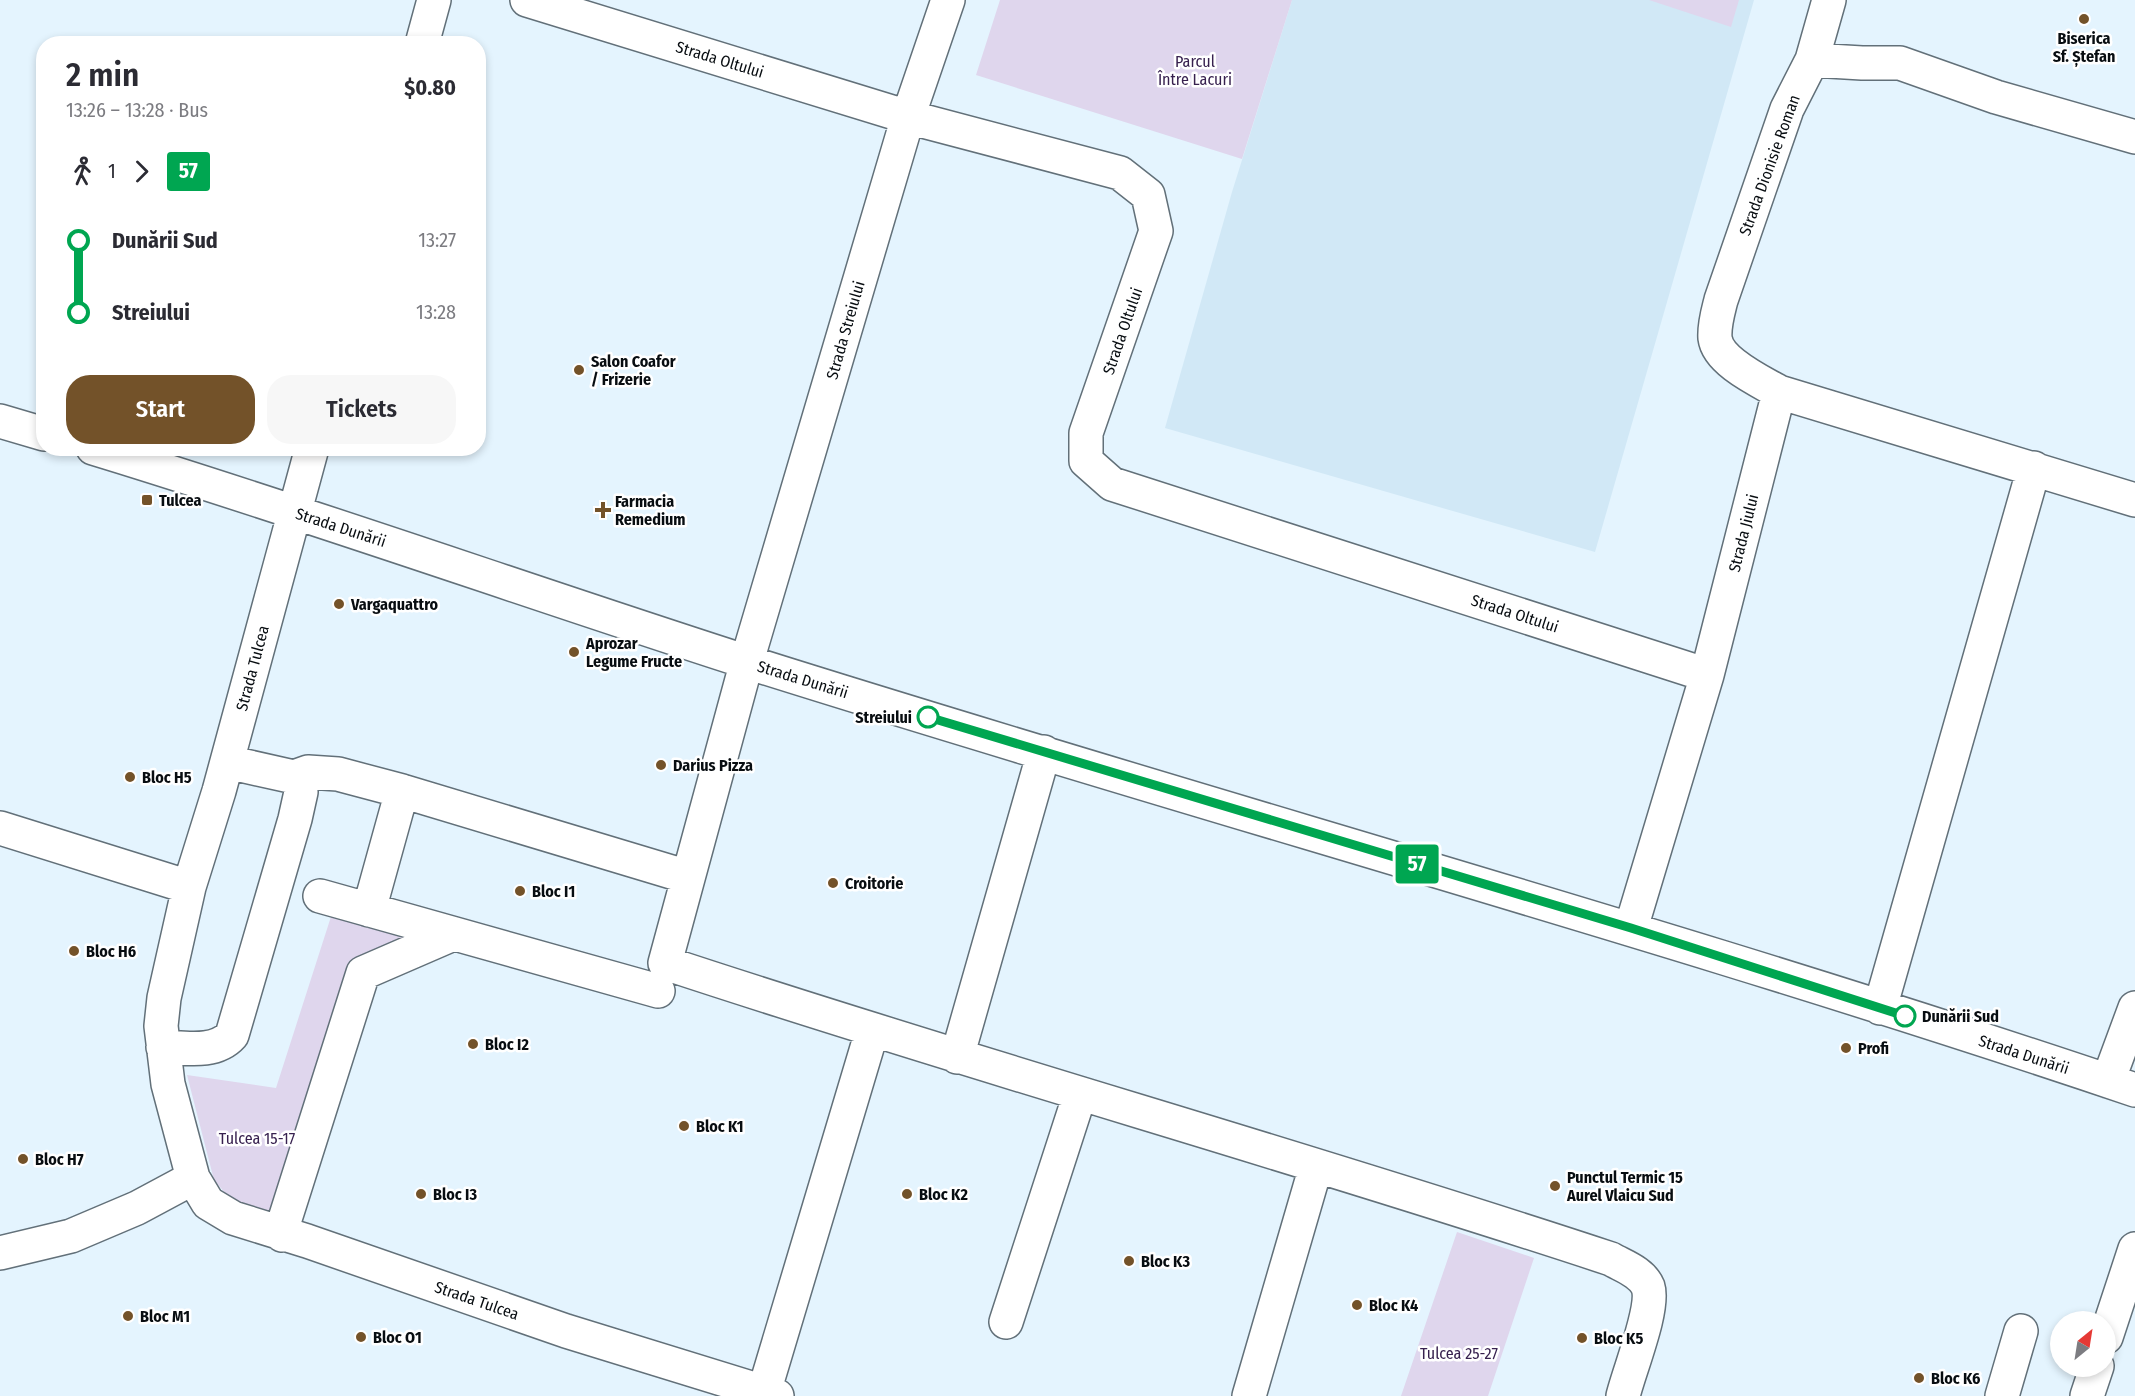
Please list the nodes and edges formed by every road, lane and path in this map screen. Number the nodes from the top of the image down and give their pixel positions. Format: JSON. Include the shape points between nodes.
{"nodes":[{"id":1,"x":434,"y":0,"type":"edge"},
{"id":2,"x":527,"y":0,"type":"edge"},
{"id":3,"x":948,"y":0,"type":"edge"},
{"id":4,"x":1829,"y":0,"type":"edge"},
{"id":5,"x":424,"y":36,"type":"edge"},
{"id":6,"x":1812,"y":60,"type":"junction"},
{"id":7,"x":908,"y":117,"type":"junction"},
{"id":8,"x":2135,"y":137,"type":"edge"},
{"id":9,"x":1779,"y":392,"type":"junction"},
{"id":10,"x":0,"y":421,"type":"edge"},
{"id":11,"x":36,"y":432,"type":"edge"},
{"id":12,"x":118,"y":456,"type":"edge"},
{"id":13,"x":310,"y":456,"type":"edge"},
{"id":14,"x":2034,"y":468,"type":"junction"},
{"id":15,"x":2135,"y":500,"type":"edge"},
{"id":16,"x":294,"y":512,"type":"junction"},
{"id":17,"x":747,"y":661,"type":"junction"},
{"id":18,"x":1707,"y":675,"type":"junction"},
{"id":19,"x":1044,"y":752,"type":"junction"},
{"id":20,"x":227,"y":762,"type":"junction"},
{"id":21,"x":294,"y":777,"type":"junction"},
{"id":22,"x":402,"y":791,"type":"junction"},
{"id":23,"x":0,"y":828,"type":"edge"},
{"id":24,"x":688,"y":877,"type":"junction"},
{"id":25,"x":189,"y":887,"type":"junction"},
{"id":26,"x":320,"y":896,"type":"dead end"},
{"id":27,"x":369,"y":910,"type":"junction"},
{"id":28,"x":1631,"y":928,"type":"junction"},
{"id":29,"x":453,"y":934,"type":"junction"},
{"id":30,"x":658,"y":991,"type":"dead end"},
{"id":31,"x":1880,"y":1008,"type":"junction"},
{"id":32,"x":2135,"y":1008,"type":"edge"},
{"id":33,"x":872,"y":1031,"type":"junction"},
{"id":34,"x":163,"y":1047,"type":"junction"},
{"id":35,"x":957,"y":1057,"type":"junction"},
{"id":36,"x":2122,"y":1085,"type":"edge"},
{"id":37,"x":1080,"y":1094,"type":"junction"},
{"id":38,"x":1316,"y":1166,"type":"junction"},
{"id":39,"x":193,"y":1178,"type":"junction"},
{"id":40,"x":282,"y":1234,"type":"junction"},
{"id":41,"x":2135,"y":1249,"type":"edge"},
{"id":42,"x":0,"y":1253,"type":"edge"},
{"id":43,"x":2115,"y":1311,"type":"edge"},
{"id":44,"x":1006,"y":1322,"type":"dead end"},
{"id":45,"x":2021,"y":1331,"type":"dead end"},
{"id":46,"x":2093,"y":1377,"type":"edge"},
{"id":47,"x":770,"y":1394,"type":"edge"},
{"id":48,"x":1249,"y":1396,"type":"edge"},
{"id":49,"x":1623,"y":1396,"type":"edge"},
{"id":50,"x":2002,"y":1396,"type":"edge"},
{"id":51,"x":2087,"y":1396,"type":"edge"}],
"edges":[{"from":1,"to":5,"type":"street"},
{"from":2,"to":7,"type":"street","name":"Strada Oltului"},
{"from":3,"to":7,"type":"street","name":"Strada Streiului"},
{"from":4,"to":6,"type":"street","name":"Strada Dionisie Roman"},
{"from":6,"to":8,"type":"street","via":[[1900,63],[1996,97]]},
{"from":6,"to":9,"type":"street","name":"Strada Dionisie Roman","via":[[1787,109],[1716,320],[1715,339],[1723,354]]},
{"from":7,"to":17,"type":"street","name":"Strada Streiului"},
{"from":7,"to":18,"type":"street","name":"Strada Oltului","via":[[1120,173],[1148,195],[1156,231],[1086,433],[1086,461],[1112,484]]},
{"from":9,"to":14,"type":"street"},
{"from":9,"to":18,"type":"street","name":"Strada Jiului"},
{"from":10,"to":11,"type":"street"},
{"from":12,"to":16,"type":"street","name":"Strada Dunării"},
{"from":13,"to":16,"type":"street","name":"Strada Tulcea"},
{"from":14,"to":15,"type":"street"},
{"from":14,"to":31,"type":"street"},
{"from":16,"to":17,"type":"street","name":"Strada Dunării"},
{"from":16,"to":20,"type":"street","name":"Strada Tulcea"},
{"from":17,"to":19,"type":"street","name":"Strada Dunării"},
{"from":17,"to":24,"type":"street","name":"Strada Streiului"},
{"from":18,"to":28,"type":"street","name":"Strada Jiului"},
{"from":19,"to":28,"type":"street","name":"Strada Dunării"},
{"from":19,"to":35,"type":"street"},
{"from":20,"to":21,"type":"street"},
{"from":20,"to":25,"type":"street","name":"Strada Tulcea"},
{"from":21,"to":22,"type":"street","via":[[309,772],[338,774]]},
{"from":21,"to":34,"type":"street","via":[[301,792],[295,819],[232,1035],[224,1044],[211,1047]]},
{"from":22,"to":24,"type":"street"},
{"from":22,"to":27,"type":"street"},
{"from":23,"to":25,"type":"street"},
{"from":24,"to":33,"type":"street","name":"Strada Streiului","via":[[665,963]]},
{"from":25,"to":34,"type":"street","name":"Strada Tulcea","via":[[164,998]]},
{"from":26,"to":27,"type":"street"},
{"from":27,"to":29,"type":"street"},
{"from":28,"to":31,"type":"street","name":"Strada Dunării"},
{"from":29,"to":30,"type":"street"},
{"from":29,"to":40,"type":"street","via":[[363,973]]},
{"from":31,"to":36,"type":"street","name":"Strada Dunării"},
{"from":32,"to":36,"type":"street"},
{"from":33,"to":35,"type":"street"},
{"from":33,"to":47,"type":"street"},
{"from":34,"to":39,"type":"street","name":"Strada Tulcea","via":[[168,1084]]},
{"from":35,"to":37,"type":"street"},
{"from":37,"to":38,"type":"street"},
{"from":37,"to":44,"type":"street"},
{"from":38,"to":48,"type":"street"},
{"from":38,"to":49,"type":"street","via":[[1611,1259],[1633,1270],[1648,1287],[1649,1303]]},
{"from":39,"to":40,"type":"street","name":"Strada Tulcea","via":[[208,1203],[233,1218]]},
{"from":39,"to":42,"type":"street","via":[[137,1208],[71,1236]]},
{"from":40,"to":47,"type":"street","name":"Strada Tulcea","via":[[566,1331]]},
{"from":41,"to":43,"type":"street"},
{"from":45,"to":50,"type":"street"},
{"from":46,"to":51,"type":"street"}]}
